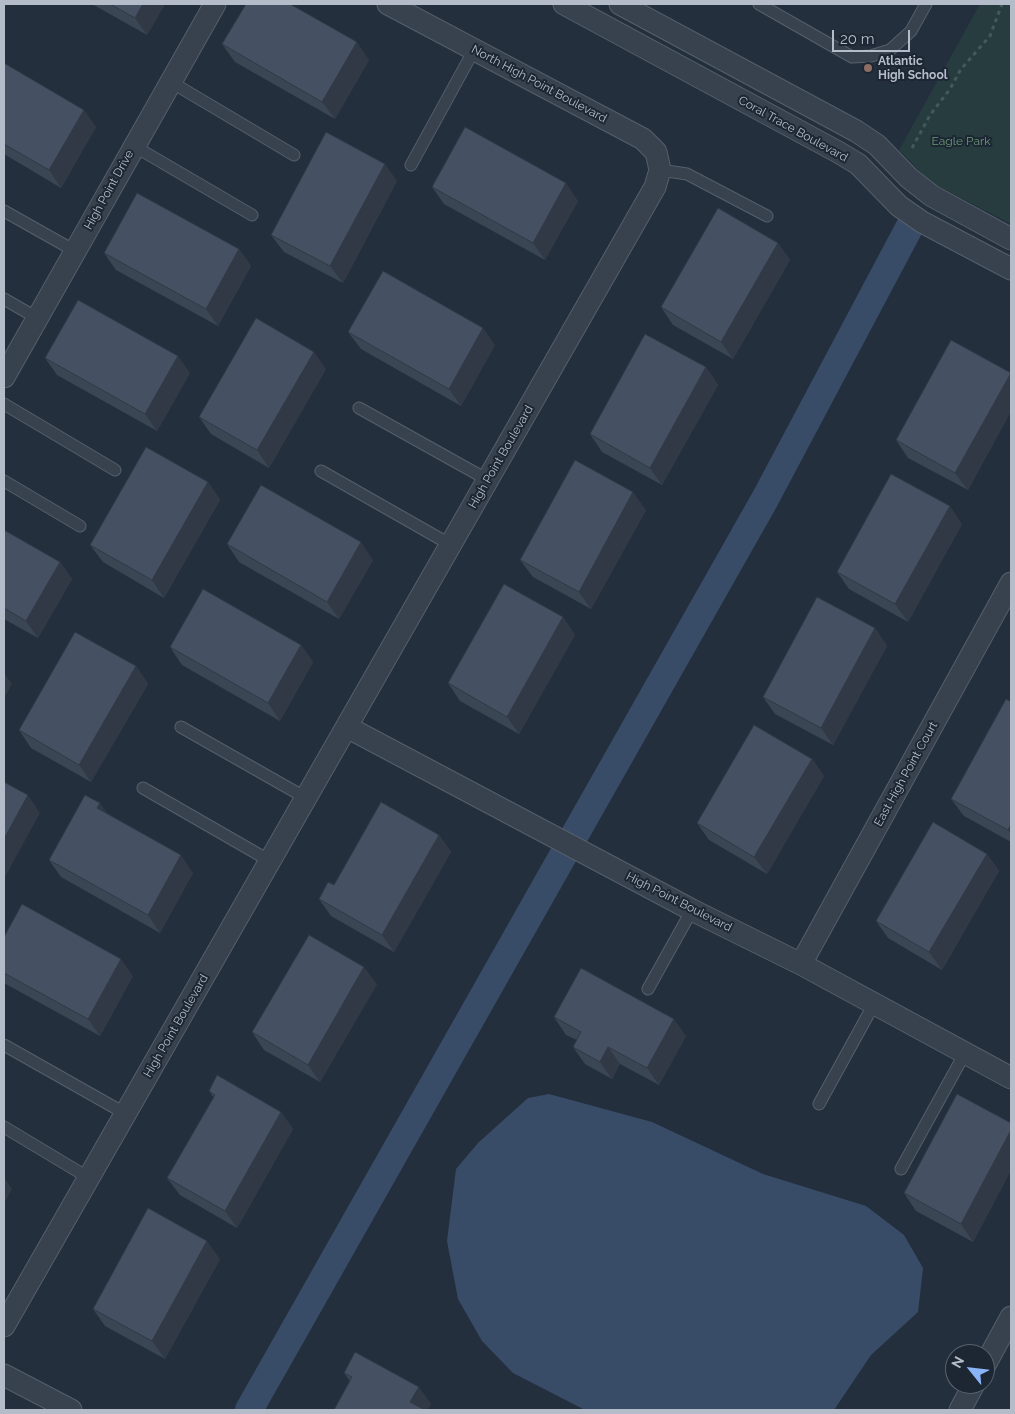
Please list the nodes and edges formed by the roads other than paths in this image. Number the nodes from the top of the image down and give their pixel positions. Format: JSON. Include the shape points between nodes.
{"nodes":[{"id":1,"x":215,"y":4,"type":"edge"},
{"id":2,"x":388,"y":4,"type":"edge"},
{"id":3,"x":564,"y":4,"type":"edge"},
{"id":4,"x":620,"y":4,"type":"edge"},
{"id":5,"x":759,"y":4,"type":"edge"},
{"id":6,"x":926,"y":4,"type":"edge"},
{"id":7,"x":474,"y":50,"type":"junction"},
{"id":8,"x":171,"y":82,"type":"junction"},
{"id":9,"x":134,"y":146,"type":"junction"},
{"id":10,"x":294,"y":155,"type":"dead end"},
{"id":11,"x":411,"y":165,"type":"dead end"},
{"id":12,"x":658,"y":178,"type":"junction"},
{"id":13,"x":4,"y":211,"type":"edge"},
{"id":14,"x":252,"y":215,"type":"dead end"},
{"id":15,"x":767,"y":216,"type":"dead end"},
{"id":16,"x":1000,"y":245,"type":"edge"},
{"id":17,"x":75,"y":251,"type":"junction"},
{"id":18,"x":1011,"y":269,"type":"edge"},
{"id":19,"x":4,"y":300,"type":"edge"},
{"id":20,"x":37,"y":318,"type":"junction"},
{"id":21,"x":4,"y":377,"type":"edge"},
{"id":22,"x":4,"y":404,"type":"edge"},
{"id":23,"x":359,"y":408,"type":"dead end"},
{"id":24,"x":115,"y":470,"type":"dead end"},
{"id":25,"x":321,"y":470,"type":"dead end"},
{"id":26,"x":488,"y":480,"type":"junction"},
{"id":27,"x":4,"y":482,"type":"edge"},
{"id":28,"x":80,"y":526,"type":"dead end"},
{"id":29,"x":451,"y":545,"type":"junction"},
{"id":30,"x":1011,"y":583,"type":"edge"},
{"id":31,"x":181,"y":727,"type":"dead end"},
{"id":32,"x":347,"y":727,"type":"junction"},
{"id":33,"x":142,"y":788,"type":"dead end"},
{"id":34,"x":306,"y":798,"type":"junction"},
{"id":35,"x":270,"y":861,"type":"junction"},
{"id":36,"x":692,"y":910,"type":"junction"},
{"id":37,"x":801,"y":964,"type":"junction"},
{"id":38,"x":648,"y":989,"type":"dead end"},
{"id":39,"x":874,"y":1004,"type":"junction"},
{"id":40,"x":4,"y":1045,"type":"edge"},
{"id":41,"x":965,"y":1053,"type":"junction"},
{"id":42,"x":1011,"y":1078,"type":"edge"},
{"id":43,"x":819,"y":1104,"type":"dead end"},
{"id":44,"x":126,"y":1114,"type":"junction"},
{"id":45,"x":4,"y":1127,"type":"edge"},
{"id":46,"x":901,"y":1169,"type":"dead end"},
{"id":47,"x":89,"y":1178,"type":"junction"},
{"id":48,"x":1011,"y":1317,"type":"edge"},
{"id":49,"x":4,"y":1326,"type":"edge"},
{"id":50,"x":995,"y":1347,"type":"edge"},
{"id":51,"x":4,"y":1374,"type":"edge"},
{"id":52,"x":970,"y":1394,"type":"edge"},
{"id":53,"x":965,"y":1409,"type":"edge"},
{"id":54,"x":71,"y":1410,"type":"edge"}],
"edges":[{"from":1,"to":8,"type":"street","name":"High Point Drive"},
{"from":2,"to":7,"type":"street","name":"North High Point Boulevard"},
{"from":3,"to":16,"type":"street","name":"Coral Trace Boulevard","via":[[858,164],[899,206],[922,222]]},
{"from":4,"to":16,"type":"street","name":"Coral Trace Boulevard","via":[[856,131],[877,145],[909,178]]},
{"from":5,"to":6,"type":"lane","via":[[852,57],[890,50],[911,31]]},
{"from":7,"to":11,"type":"lane"},
{"from":7,"to":12,"type":"street","name":"North High Point Boulevard","via":[[643,139],[656,152]]},
{"from":8,"to":9,"type":"street","name":"High Point Drive"},
{"from":8,"to":10,"type":"lane"},
{"from":9,"to":14,"type":"lane"},
{"from":9,"to":17,"type":"street","name":"High Point Drive"},
{"from":12,"to":15,"type":"lane","via":[[687,174]]},
{"from":12,"to":26,"type":"street","name":"High Point Boulevard"},
{"from":13,"to":17,"type":"lane"},
{"from":16,"to":18,"type":"street","name":"Coral Trace Boulevard"},
{"from":17,"to":20,"type":"street","name":"High Point Drive"},
{"from":19,"to":20,"type":"lane"},
{"from":20,"to":21,"type":"street","name":"High Point Drive"},
{"from":22,"to":24,"type":"lane"},
{"from":23,"to":26,"type":"lane"},
{"from":25,"to":29,"type":"lane"},
{"from":26,"to":29,"type":"street","name":"High Point Boulevard"},
{"from":27,"to":28,"type":"lane"},
{"from":29,"to":32,"type":"street","name":"High Point Boulevard"},
{"from":30,"to":37,"type":"street","name":"East High Point Court"},
{"from":31,"to":34,"type":"lane"},
{"from":32,"to":34,"type":"street","name":"High Point Boulevard"},
{"from":32,"to":36,"type":"street","name":"High Point Boulevard"},
{"from":33,"to":35,"type":"lane"},
{"from":34,"to":35,"type":"street","name":"High Point Boulevard"},
{"from":35,"to":44,"type":"street","name":"High Point Boulevard"},
{"from":36,"to":37,"type":"street","name":"High Point Boulevard"},
{"from":36,"to":38,"type":"lane"},
{"from":37,"to":39,"type":"street","name":"High Point Boulevard"},
{"from":39,"to":41,"type":"street","name":"High Point Boulevard"},
{"from":39,"to":43,"type":"lane"},
{"from":40,"to":44,"type":"lane"},
{"from":41,"to":42,"type":"street","name":"High Point Boulevard"},
{"from":41,"to":46,"type":"lane"},
{"from":44,"to":47,"type":"street","name":"High Point Boulevard"},
{"from":45,"to":47,"type":"lane"},
{"from":47,"to":49,"type":"street","name":"High Point Boulevard"},
{"from":48,"to":50,"type":"street"},
{"from":51,"to":54,"type":"street"},
{"from":52,"to":53,"type":"street"}]}
